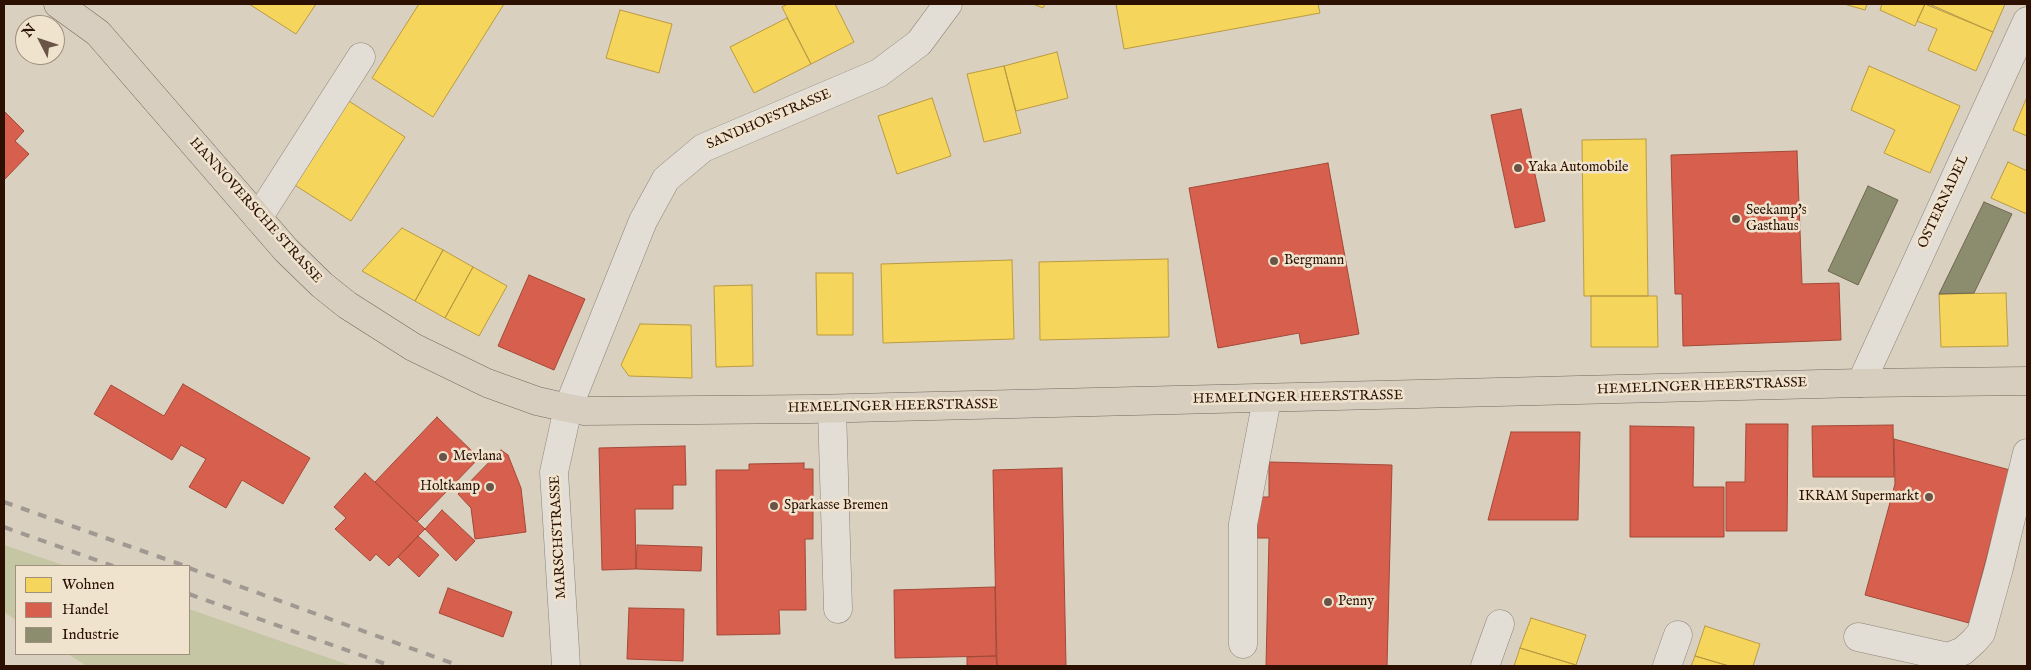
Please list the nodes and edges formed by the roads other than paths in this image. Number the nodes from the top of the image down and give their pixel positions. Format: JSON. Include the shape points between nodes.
{"nodes":[{"id":1,"x":58,"y":4,"type":"edge"},
{"id":2,"x":948,"y":4,"type":"edge"},
{"id":3,"x":2027,"y":21,"type":"edge"},
{"id":4,"x":361,"y":57,"type":"dead end"},
{"id":5,"x":258,"y":218,"type":"junction"},
{"id":6,"x":2027,"y":381,"type":"edge"},
{"id":7,"x":1861,"y":383,"type":"junction"},
{"id":8,"x":1267,"y":399,"type":"junction"},
{"id":9,"x":568,"y":408,"type":"junction"},
{"id":10,"x":832,"y":408,"type":"junction"},
{"id":11,"x":2027,"y":453,"type":"edge"},
{"id":12,"x":838,"y":609,"type":"dead end"},
{"id":13,"x":1500,"y":624,"type":"dead end"},
{"id":14,"x":1678,"y":635,"type":"dead end"},
{"id":15,"x":1858,"y":637,"type":"dead end"},
{"id":16,"x":1243,"y":644,"type":"dead end"},
{"id":17,"x":566,"y":666,"type":"edge"},
{"id":18,"x":1485,"y":666,"type":"edge"},
{"id":19,"x":1667,"y":666,"type":"edge"}],
"edges":[{"from":1,"to":5,"type":"main road","name":"HANNOVERSCHE STRASSE","via":[[98,33]]},
{"from":2,"to":9,"type":"street","name":"SANDHOFSTRASSE","via":[[919,43],[879,73],[703,148],[666,179],[643,221]]},
{"from":3,"to":7,"type":"street","name":"OSTERNADEL"},
{"from":4,"to":5,"type":"street"},
{"from":5,"to":9,"type":"main road","name":"HANNOVERSCHE STRASSE","via":[[322,285],[413,347],[487,383]]},
{"from":6,"to":7,"type":"main road","name":"HEMELINGER HEERSTRASSE"},
{"from":7,"to":8,"type":"main road","name":"HEMELINGER HEERSTRASSE"},
{"from":8,"to":10,"type":"main road","name":"HEMELINGER HEERSTRASSE"},
{"from":8,"to":16,"type":"street","via":[[1243,524]]},
{"from":9,"to":10,"type":"main road","name":"HEMELINGER HEERSTRASSE","via":[[584,411]]},
{"from":9,"to":17,"type":"street","name":"MARSCHSTRASSE","via":[[554,472]]},
{"from":10,"to":12,"type":"street"},
{"from":11,"to":15,"type":"street","via":[[1999,568],[1980,633],[1974,641],[1963,651],[1948,657]]},
{"from":13,"to":18,"type":"street"},
{"from":14,"to":19,"type":"street"}]}
